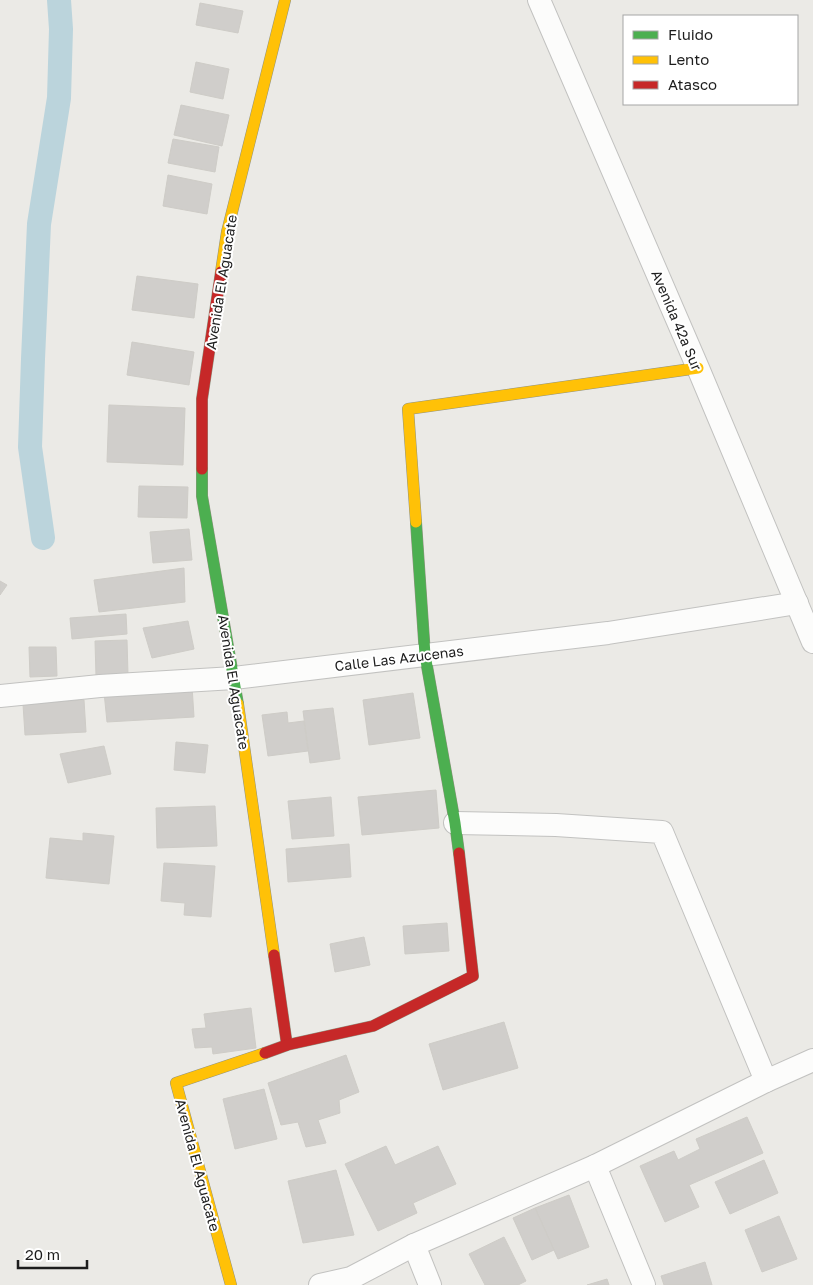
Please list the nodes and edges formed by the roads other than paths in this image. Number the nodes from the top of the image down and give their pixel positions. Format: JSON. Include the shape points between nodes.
{"nodes":[{"id":1,"x":285,"y":0,"type":"edge"},
{"id":2,"x":539,"y":0,"type":"edge"},
{"id":3,"x":698,"y":368,"type":"junction"},
{"id":4,"x":796,"y":603,"type":"junction"},
{"id":5,"x":813,"y":642,"type":"edge"},
{"id":6,"x":425,"y":655,"type":"junction"},
{"id":7,"x":234,"y":678,"type":"junction"},
{"id":8,"x":0,"y":696,"type":"edge"},
{"id":9,"x":455,"y":823,"type":"junction"},
{"id":10,"x":287,"y":1045,"type":"junction"},
{"id":11,"x":813,"y":1060,"type":"edge"},
{"id":12,"x":766,"y":1081,"type":"junction"},
{"id":13,"x":595,"y":1166,"type":"junction"},
{"id":14,"x":414,"y":1245,"type":"junction"},
{"id":15,"x":231,"y":1285,"type":"edge"},
{"id":16,"x":320,"y":1285,"type":"edge"},
{"id":17,"x":430,"y":1285,"type":"edge"},
{"id":18,"x":644,"y":1285,"type":"edge"}],
"edges":[{"from":1,"to":7,"type":"street","name":"Avenida El Aguacate","via":[[227,232],[202,399],[202,496]]},
{"from":2,"to":3,"type":"street","name":"Avenida 42a Sur"},
{"from":3,"to":4,"type":"street","name":"Avenida 42a Sur"},
{"from":3,"to":6,"type":"street","via":[[408,409]]},
{"from":4,"to":5,"type":"street","name":"Avenida 42a Sur"},
{"from":4,"to":6,"type":"street","name":"Calle Las Azucenas","via":[[608,633]]},
{"from":6,"to":7,"type":"street","name":"Calle Las Azucenas"},
{"from":6,"to":9,"type":"street"},
{"from":7,"to":8,"type":"street","name":"Calle Las Azucenas"},
{"from":7,"to":10,"type":"street","name":"Avenida El Aguacate"},
{"from":9,"to":10,"type":"street","via":[[473,976],[373,1026]]},
{"from":9,"to":12,"type":"street","via":[[662,832]]},
{"from":10,"to":15,"type":"street","name":"Avenida El Aguacate","via":[[176,1083]]},
{"from":11,"to":12,"type":"street"},
{"from":12,"to":13,"type":"street"},
{"from":13,"to":14,"type":"street"},
{"from":13,"to":18,"type":"street"},
{"from":14,"to":16,"type":"street","via":[[351,1278]]},
{"from":14,"to":17,"type":"street"}]}
